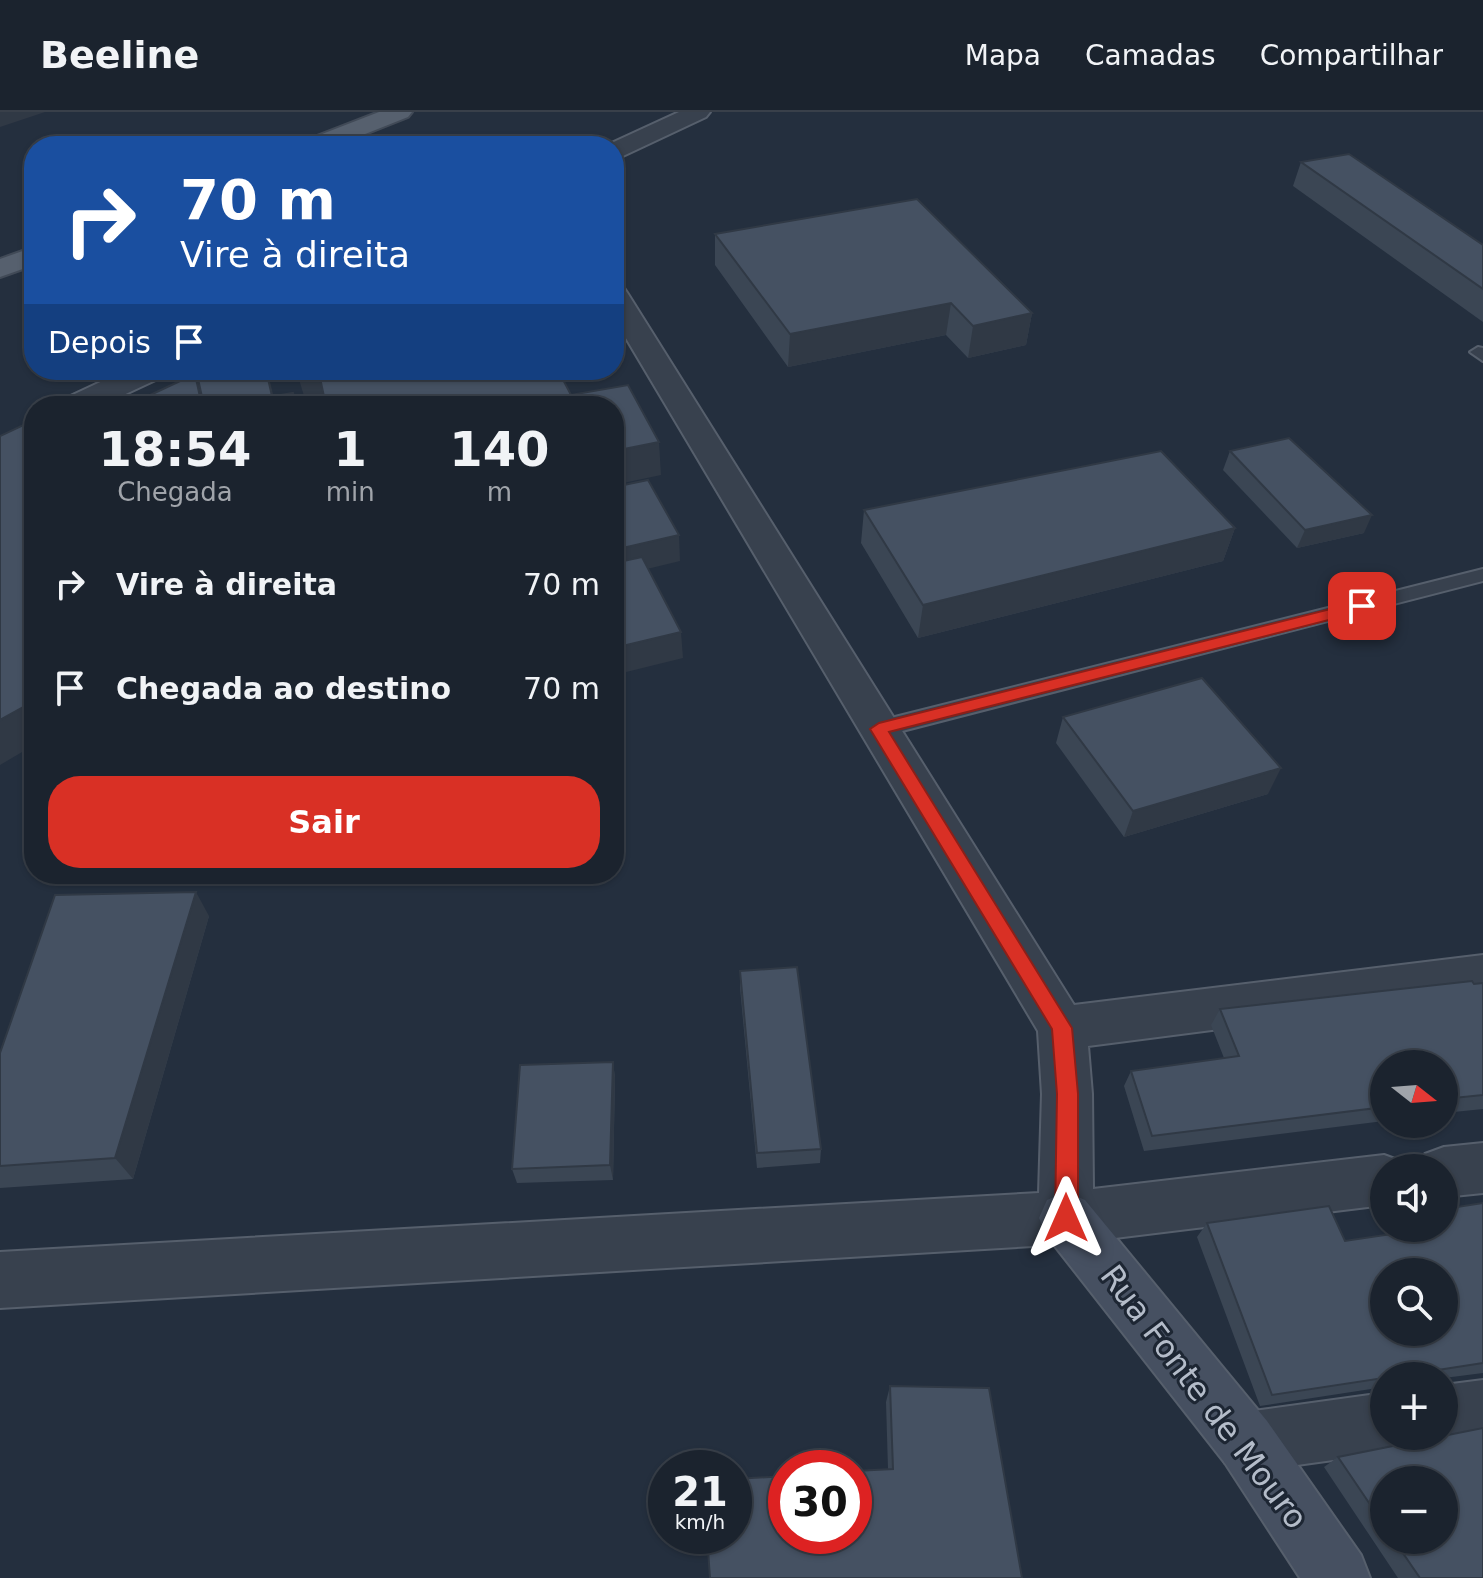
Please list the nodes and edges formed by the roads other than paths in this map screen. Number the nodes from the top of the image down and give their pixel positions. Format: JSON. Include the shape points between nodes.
{"nodes":[{"id":1,"x":400,"y":112,"type":"edge"},
{"id":2,"x":698,"y":112,"type":"edge"},
{"id":3,"x":339,"y":136,"type":"edge"},
{"id":4,"x":624,"y":146,"type":"edge"},
{"id":5,"x":24,"y":259,"type":"edge"},
{"id":6,"x":0,"y":269,"type":"edge"},
{"id":7,"x":624,"y":310,"type":"edge"},
{"id":8,"x":130,"y":380,"type":"edge"},
{"id":9,"x":96,"y":396,"type":"edge"},
{"id":10,"x":1483,"y":575,"type":"edge"},
{"id":11,"x":879,"y":729,"type":"junction"},
{"id":12,"x":1483,"y":975,"type":"edge"},
{"id":13,"x":1062,"y":1028,"type":"junction"},
{"id":14,"x":1483,"y":1168,"type":"edge"},
{"id":15,"x":1458,"y":1171,"type":"edge"},
{"id":16,"x":1370,"y":1182,"type":"edge"},
{"id":17,"x":1066,"y":1218,"type":"junction"},
{"id":18,"x":0,"y":1280,"type":"edge"},
{"id":19,"x":1483,"y":1410,"type":"edge"},
{"id":20,"x":1458,"y":1413,"type":"edge"},
{"id":21,"x":1370,"y":1425,"type":"edge"},
{"id":22,"x":1246,"y":1442,"type":"junction"},
{"id":23,"x":1338,"y":1578,"type":"edge"}],
"edges":[{"from":1,"to":3,"type":"main road"},
{"from":2,"to":4,"type":"street"},
{"from":5,"to":6,"type":"main road"},
{"from":7,"to":11,"type":"street"},
{"from":8,"to":9,"type":"street"},
{"from":10,"to":11,"type":"lane"},
{"from":11,"to":13,"type":"street"},
{"from":12,"to":13,"type":"street"},
{"from":13,"to":17,"type":"street"},
{"from":14,"to":15,"type":"street"},
{"from":16,"to":17,"type":"street"},
{"from":17,"to":18,"type":"street"},
{"from":17,"to":22,"type":"street","name":"Rua Fonte de Mouro"},
{"from":19,"to":20,"type":"street"},
{"from":21,"to":22,"type":"street"},
{"from":22,"to":23,"type":"street","name":"Rua Fonte de Mouro"}]}
